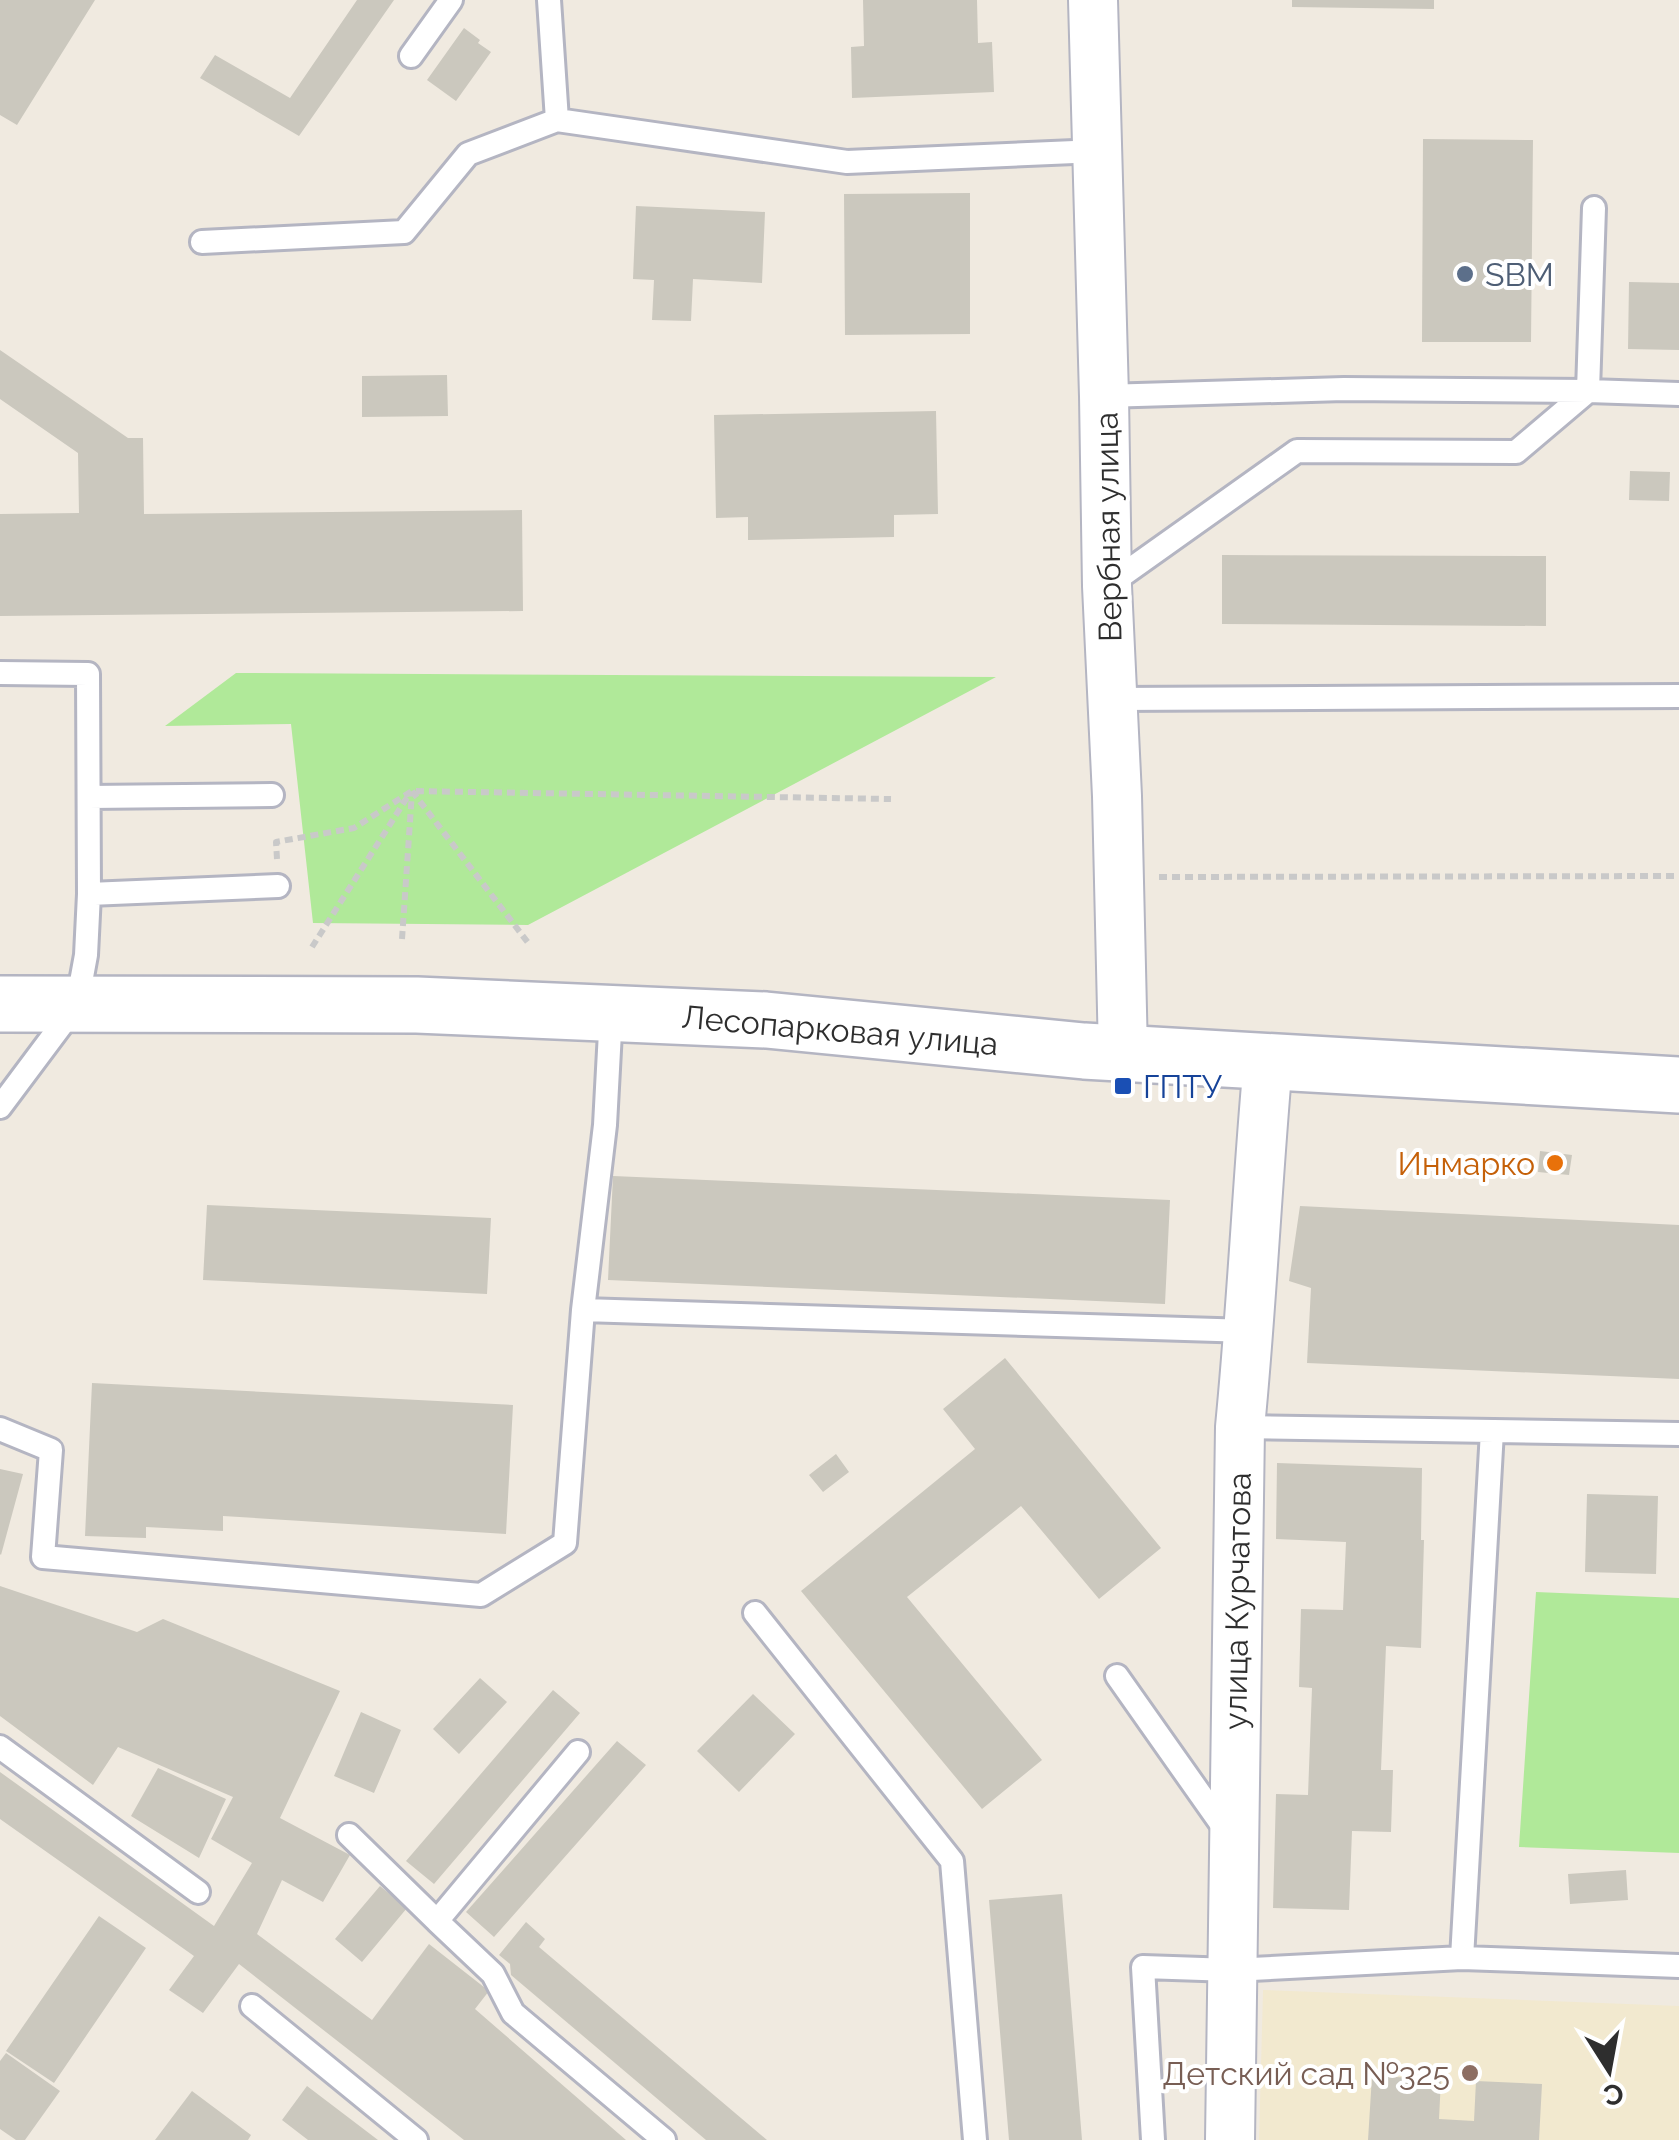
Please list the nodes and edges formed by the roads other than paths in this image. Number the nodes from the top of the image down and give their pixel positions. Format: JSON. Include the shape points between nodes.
{"nodes":[{"id":1,"x":451,"y":0,"type":"edge"},
{"id":2,"x":549,"y":0,"type":"edge"},
{"id":3,"x":1093,"y":0,"type":"edge"},
{"id":4,"x":411,"y":56,"type":"dead end"},
{"id":5,"x":557,"y":120,"type":"junction"},
{"id":6,"x":1098,"y":151,"type":"junction"},
{"id":7,"x":1594,"y":208,"type":"dead end"},
{"id":8,"x":202,"y":242,"type":"dead end"},
{"id":9,"x":1588,"y":391,"type":"junction"},
{"id":10,"x":1679,"y":394,"type":"edge"},
{"id":11,"x":1104,"y":396,"type":"junction"},
{"id":12,"x":1107,"y":586,"type":"junction"},
{"id":13,"x":0,"y":673,"type":"edge"},
{"id":14,"x":1679,"y":696,"type":"edge"},
{"id":15,"x":1113,"y":698,"type":"junction"},
{"id":16,"x":272,"y":794,"type":"dead end"},
{"id":17,"x":88,"y":797,"type":"junction"},
{"id":18,"x":278,"y":886,"type":"road end"},
{"id":19,"x":89,"y":894,"type":"junction"},
{"id":20,"x":0,"y":1004,"type":"edge"},
{"id":21,"x":78,"y":1004,"type":"junction"},
{"id":22,"x":610,"y":1013,"type":"junction"},
{"id":23,"x":1123,"y":1053,"type":"junction"},
{"id":24,"x":1268,"y":1062,"type":"junction"},
{"id":25,"x":1679,"y":1086,"type":"edge"},
{"id":26,"x":0,"y":1108,"type":"edge"},
{"id":27,"x":584,"y":1310,"type":"junction"},
{"id":28,"x":1250,"y":1331,"type":"junction"},
{"id":29,"x":1240,"y":1427,"type":"junction"},
{"id":30,"x":0,"y":1428,"type":"edge"},
{"id":31,"x":1492,"y":1432,"type":"junction"},
{"id":32,"x":1679,"y":1434,"type":"edge"},
{"id":33,"x":754,"y":1613,"type":"dead end"},
{"id":34,"x":1117,"y":1676,"type":"dead end"},
{"id":35,"x":0,"y":1747,"type":"edge"},
{"id":36,"x":578,"y":1752,"type":"dead end"},
{"id":37,"x":349,"y":1835,"type":"dead end"},
{"id":38,"x":1234,"y":1842,"type":"junction"},
{"id":39,"x":198,"y":1892,"type":"dead end"},
{"id":40,"x":438,"y":1921,"type":"junction"},
{"id":41,"x":1462,"y":1958,"type":"junction"},
{"id":42,"x":1679,"y":1966,"type":"edge"},
{"id":43,"x":1232,"y":1970,"type":"junction"},
{"id":44,"x":252,"y":2006,"type":"dead end"},
{"id":45,"x":416,"y":2140,"type":"edge"},
{"id":46,"x":664,"y":2140,"type":"edge"},
{"id":47,"x":975,"y":2140,"type":"edge"},
{"id":48,"x":1153,"y":2140,"type":"edge"},
{"id":49,"x":1230,"y":2140,"type":"edge"}],
"edges":[{"from":1,"to":4,"type":"lane"},
{"from":2,"to":5,"type":"lane"},
{"from":3,"to":6,"type":"street","name":"Вербная улица"},
{"from":5,"to":6,"type":"lane","via":[[847,162]]},
{"from":5,"to":8,"type":"lane","via":[[468,154],[404,232]]},
{"from":6,"to":11,"type":"street","name":"Вербная улица"},
{"from":7,"to":9,"type":"lane"},
{"from":9,"to":10,"type":"lane"},
{"from":9,"to":11,"type":"lane"},
{"from":9,"to":12,"type":"lane","via":[[1516,452],[1297,451]]},
{"from":11,"to":12,"type":"street","name":"Вербная улица"},
{"from":12,"to":15,"type":"street","name":"Вербная улица"},
{"from":13,"to":17,"type":"lane","via":[[88,674]]},
{"from":14,"to":15,"type":"lane"},
{"from":15,"to":23,"type":"street","name":"Вербная улица"},
{"from":16,"to":17,"type":"lane"},
{"from":17,"to":19,"type":"lane"},
{"from":18,"to":19,"type":"lane"},
{"from":19,"to":21,"type":"lane"},
{"from":20,"to":21,"type":"main road","name":"Лесопарковая улица"},
{"from":21,"to":22,"type":"main road","name":"Лесопарковая улица"},
{"from":21,"to":26,"type":"lane"},
{"from":22,"to":23,"type":"main road","name":"Лесопарковая улица","via":[[766,1020]]},
{"from":22,"to":27,"type":"lane"},
{"from":23,"to":24,"type":"main road","name":"Лесопарковая улица"},
{"from":24,"to":25,"type":"main road","name":"Лесопарковая улица"},
{"from":24,"to":28,"type":"street","name":"улица Курчатова"},
{"from":27,"to":28,"type":"lane"},
{"from":27,"to":30,"type":"lane","via":[[565,1543],[480,1595],[44,1557],[51,1450]]},
{"from":28,"to":29,"type":"street","name":"улица Курчатова"},
{"from":29,"to":31,"type":"lane"},
{"from":29,"to":38,"type":"street","name":"улица Курчатова"},
{"from":31,"to":32,"type":"lane"},
{"from":31,"to":41,"type":"lane"},
{"from":33,"to":47,"type":"lane","via":[[952,1862]]},
{"from":34,"to":38,"type":"lane"},
{"from":35,"to":39,"type":"lane"},
{"from":36,"to":40,"type":"lane"},
{"from":37,"to":40,"type":"lane"},
{"from":38,"to":43,"type":"street","name":"улица Курчатова"},
{"from":40,"to":46,"type":"lane","via":[[493,1974],[513,2013]]},
{"from":41,"to":42,"type":"lane"},
{"from":41,"to":43,"type":"lane"},
{"from":43,"to":48,"type":"lane","via":[[1143,1967]]},
{"from":43,"to":49,"type":"street","name":"улица Курчатова"},
{"from":44,"to":45,"type":"lane"}]}
